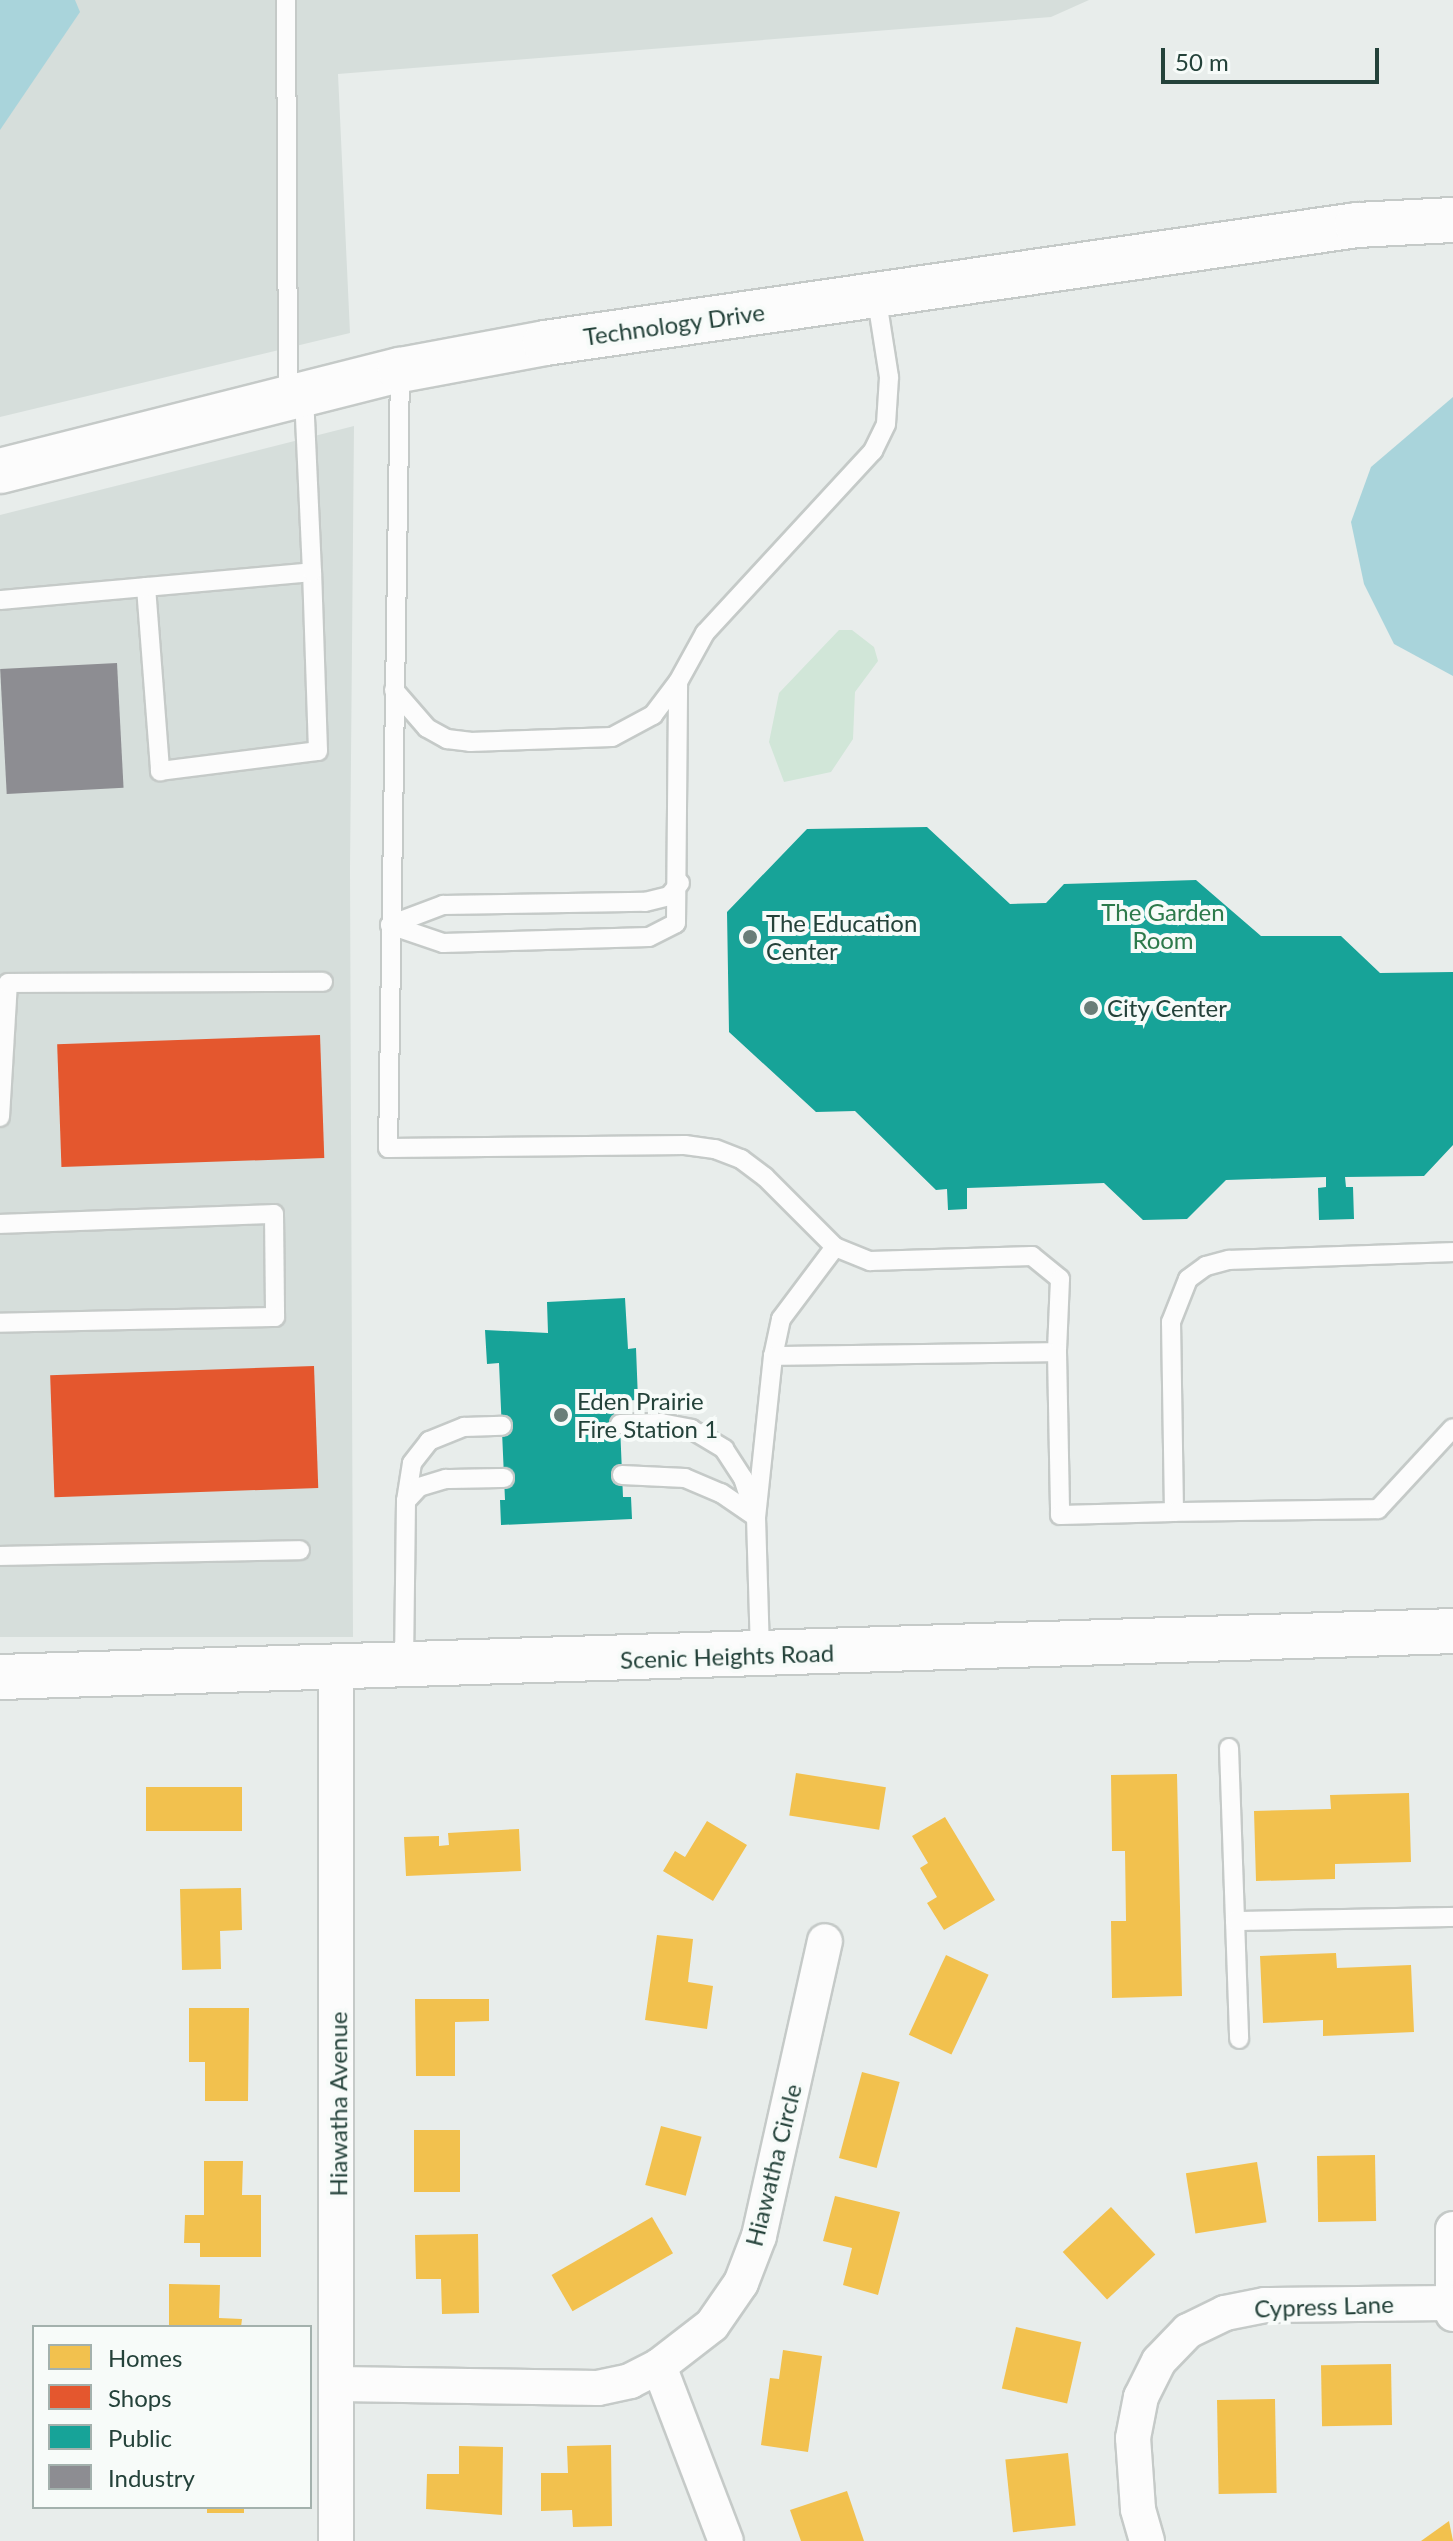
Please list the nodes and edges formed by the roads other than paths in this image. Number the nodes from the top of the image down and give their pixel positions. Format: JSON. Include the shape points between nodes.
{"nodes":[{"id":1,"x":286,"y":0,"type":"edge"},
{"id":2,"x":1453,"y":200,"type":"edge"},
{"id":3,"x":1453,"y":220,"type":"edge"},
{"id":4,"x":1357,"y":225,"type":"junction"},
{"id":5,"x":876,"y":294,"type":"junction"},
{"id":6,"x":400,"y":370,"type":"junction"},
{"id":7,"x":296,"y":394,"type":"junction"},
{"id":8,"x":0,"y":471,"type":"edge"},
{"id":9,"x":312,"y":572,"type":"junction"},
{"id":10,"x":146,"y":587,"type":"junction"},
{"id":11,"x":0,"y":600,"type":"edge"},
{"id":12,"x":678,"y":682,"type":"junction"},
{"id":13,"x":394,"y":690,"type":"junction"},
{"id":14,"x":680,"y":883,"type":"junction"},
{"id":15,"x":390,"y":925,"type":"junction"},
{"id":16,"x":323,"y":982,"type":"dead end"},
{"id":17,"x":0,"y":1117,"type":"edge"},
{"id":18,"x":0,"y":1224,"type":"edge"},
{"id":19,"x":835,"y":1247,"type":"junction"},
{"id":20,"x":1453,"y":1252,"type":"edge"},
{"id":21,"x":0,"y":1323,"type":"edge"},
{"id":22,"x":1057,"y":1352,"type":"junction"},
{"id":23,"x":773,"y":1356,"type":"junction"},
{"id":24,"x":620,"y":1424,"type":"dead end"},
{"id":25,"x":502,"y":1426,"type":"dead end"},
{"id":26,"x":1453,"y":1428,"type":"edge"},
{"id":27,"x":622,"y":1475,"type":"dead end"},
{"id":28,"x":504,"y":1478,"type":"dead end"},
{"id":29,"x":406,"y":1501,"type":"junction"},
{"id":30,"x":1174,"y":1512,"type":"junction"},
{"id":31,"x":756,"y":1517,"type":"junction"},
{"id":32,"x":300,"y":1550,"type":"dead end"},
{"id":33,"x":0,"y":1556,"type":"edge"},
{"id":34,"x":1453,"y":1631,"type":"edge"},
{"id":35,"x":760,"y":1655,"type":"junction"},
{"id":36,"x":404,"y":1665,"type":"junction"},
{"id":37,"x":336,"y":1666,"type":"junction"},
{"id":38,"x":0,"y":1677,"type":"edge"},
{"id":39,"x":1229,"y":1748,"type":"dead end"},
{"id":40,"x":1453,"y":1917,"type":"edge"},
{"id":41,"x":1235,"y":1921,"type":"junction"},
{"id":42,"x":825,"y":1941,"type":"dead end"},
{"id":43,"x":1239,"y":2039,"type":"dead end"},
{"id":44,"x":1453,"y":2229,"type":"edge"},
{"id":45,"x":1452,"y":2308,"type":"edge"},
{"id":46,"x":659,"y":2366,"type":"junction"},
{"id":47,"x":339,"y":2384,"type":"junction"},
{"id":48,"x":336,"y":2541,"type":"edge"},
{"id":49,"x":726,"y":2541,"type":"edge"},
{"id":50,"x":1147,"y":2541,"type":"edge"}],
"edges":[{"from":1,"to":7,"type":"lane"},
{"from":2,"to":4,"type":"street","name":"Technology Drive"},
{"from":3,"to":4,"type":"street","name":"Technology Drive"},
{"from":4,"to":5,"type":"street","name":"Technology Drive"},
{"from":5,"to":6,"type":"street","name":"Technology Drive"},
{"from":5,"to":12,"type":"lane","via":[[890,401],[873,451],[705,633]]},
{"from":6,"to":7,"type":"street","name":"Technology Drive"},
{"from":6,"to":13,"type":"lane"},
{"from":7,"to":8,"type":"street","name":"Technology Drive"},
{"from":7,"to":9,"type":"lane"},
{"from":9,"to":10,"type":"lane"},
{"from":9,"to":10,"type":"lane","via":[[318,751],[160,771]]},
{"from":10,"to":11,"type":"lane"},
{"from":12,"to":13,"type":"lane","via":[[653,715],[612,737],[470,742],[447,739],[427,728]]},
{"from":12,"to":14,"type":"lane"},
{"from":13,"to":15,"type":"lane"},
{"from":14,"to":15,"type":"lane","via":[[669,896],[645,902],[443,905]]},
{"from":14,"to":15,"type":"lane","via":[[676,923],[649,937],[443,943]]},
{"from":15,"to":19,"type":"lane","via":[[388,1148],[715,1149],[765,1177]]},
{"from":16,"to":17,"type":"lane","via":[[8,983]]},
{"from":18,"to":21,"type":"lane","via":[[274,1214],[275,1317]]},
{"from":19,"to":22,"type":"lane","via":[[870,1261],[1032,1256],[1060,1279]]},
{"from":19,"to":23,"type":"lane","via":[[781,1319]]},
{"from":20,"to":30,"type":"lane","via":[[1229,1260],[1206,1266],[1188,1279],[1171,1322]]},
{"from":22,"to":23,"type":"lane"},
{"from":22,"to":30,"type":"lane","via":[[1060,1515]]},
{"from":23,"to":31,"type":"lane"},
{"from":24,"to":31,"type":"lane","via":[[691,1429],[724,1449],[743,1478]]},
{"from":25,"to":29,"type":"lane","via":[[464,1427],[429,1441],[412,1463]]},
{"from":26,"to":30,"type":"lane","via":[[1378,1509]]},
{"from":27,"to":31,"type":"lane","via":[[685,1478],[721,1493]]},
{"from":28,"to":29,"type":"lane","via":[[446,1479],[419,1487]]},
{"from":29,"to":36,"type":"lane"},
{"from":31,"to":35,"type":"lane"},
{"from":32,"to":33,"type":"lane"},
{"from":34,"to":35,"type":"street","name":"Scenic Heights Road"},
{"from":35,"to":36,"type":"street","name":"Scenic Heights Road"},
{"from":36,"to":37,"type":"street","name":"Scenic Heights Road"},
{"from":37,"to":38,"type":"street","name":"Scenic Heights Road"},
{"from":37,"to":47,"type":"street","name":"Hiawatha Avenue"},
{"from":39,"to":41,"type":"lane"},
{"from":40,"to":41,"type":"lane"},
{"from":41,"to":43,"type":"lane"},
{"from":42,"to":46,"type":"street","name":"Hiawatha Circle","via":[[759,2236],[741,2283],[712,2325]]},
{"from":44,"to":45,"type":"street"},
{"from":45,"to":50,"type":"street","name":"Cypress Lane","via":[[1265,2305],[1225,2313],[1188,2331],[1159,2361],[1141,2397],[1133,2438],[1138,2509]]},
{"from":46,"to":47,"type":"street","name":"Hiawatha Circle","via":[[630,2381],[569,2390]]},
{"from":46,"to":49,"type":"street"},
{"from":47,"to":48,"type":"street","name":"Hiawatha Avenue"}]}
